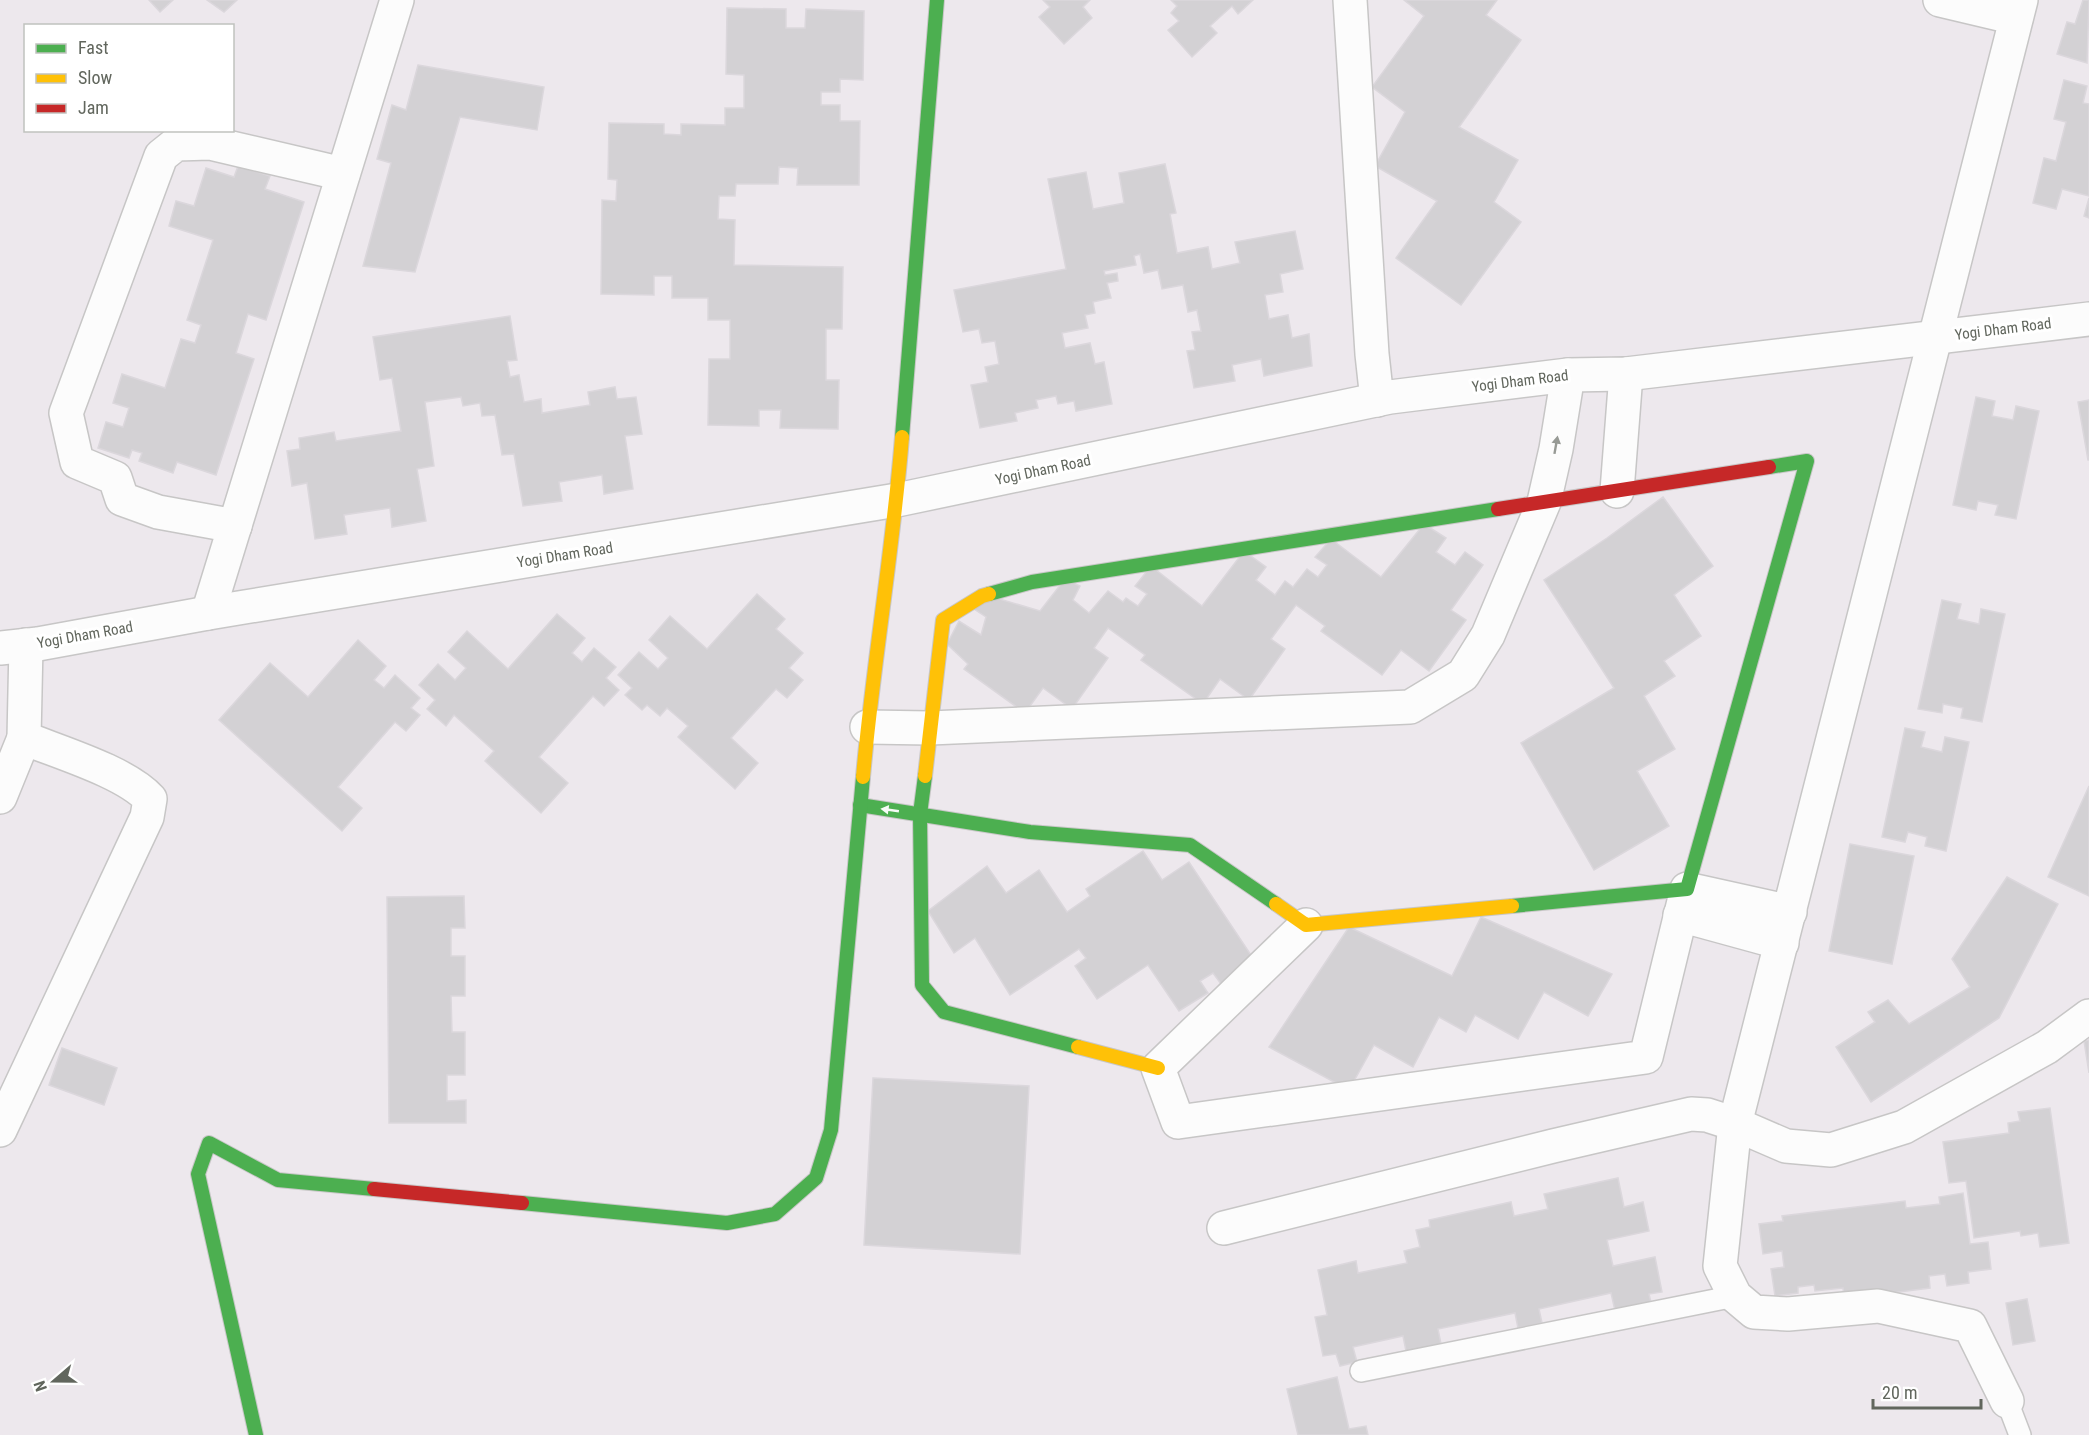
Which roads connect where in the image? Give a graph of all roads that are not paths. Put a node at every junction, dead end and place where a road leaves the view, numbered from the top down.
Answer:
1 (397, 0) edge
2 (937, 0) edge
3 (1350, 0) edge
4 (1940, 0) edge
5 (2018, 9) edge
6 (343, 174) junction
7 (2089, 319) edge
8 (1936, 337) junction
9 (1626, 374) junction
10 (1568, 375) junction
11 (1377, 400) junction
12 (1617, 490) junction
13 (897, 500) junction
14 (1544, 502) junction
15 (235, 526) junction
16 (208, 613) junction
17 (13, 647) edge
18 (867, 728) junction
19 (930, 728) junction
20 (24, 738) junction
21 (0, 797) edge
22 (860, 805) junction
23 (920, 814) junction
24 (1683, 902) junction
25 (1790, 912) junction
26 (1306, 925) junction
27 (1782, 943) junction
28 (2089, 1016) edge
29 (1158, 1068) junction
30 (1735, 1124) junction
31 (0, 1130) edge
32 (1224, 1228) dead end
33 (1735, 1296) junction
34 (1361, 1371) dead end
35 (2007, 1401) joint
36 (256, 1435) edge
37 (2020, 1435) edge

1 - 6 street
2 - 13 street
3 - 11 street
4 - 5 street
5 - 8 street
6 - 15 street
6 - 15 street
7 - 8 street, Yogi Dham Road
8 - 9 street, Yogi Dham Road
8 - 25 street
9 - 10 street, Yogi Dham Road
9 - 12 street
10 - 11 street, Yogi Dham Road
14 -> 10 street
11 - 13 street, Yogi Dham Road
12 - 14 street
12 - 24 street
13 - 16 street, Yogi Dham Road
13 - 18 street
14 - 19 street
14 - 19 street
15 - 16 street
16 - 17 street, Yogi Dham Road
17 - 20 street
18 - 19 street
18 - 22 street
19 - 23 street
20 - 21 street
20 - 31 street
23 -> 22 street
22 - 36 street
23 - 26 street
23 - 29 street
24 - 25 street
24 - 26 street
24 - 27 street
24 - 29 street
25 - 27 street
26 - 29 street
27 - 30 street
28 - 30 street
30 - 32 street
30 - 33 street
33 - 34 lane
33 - 35 street
35 - 37 lane

